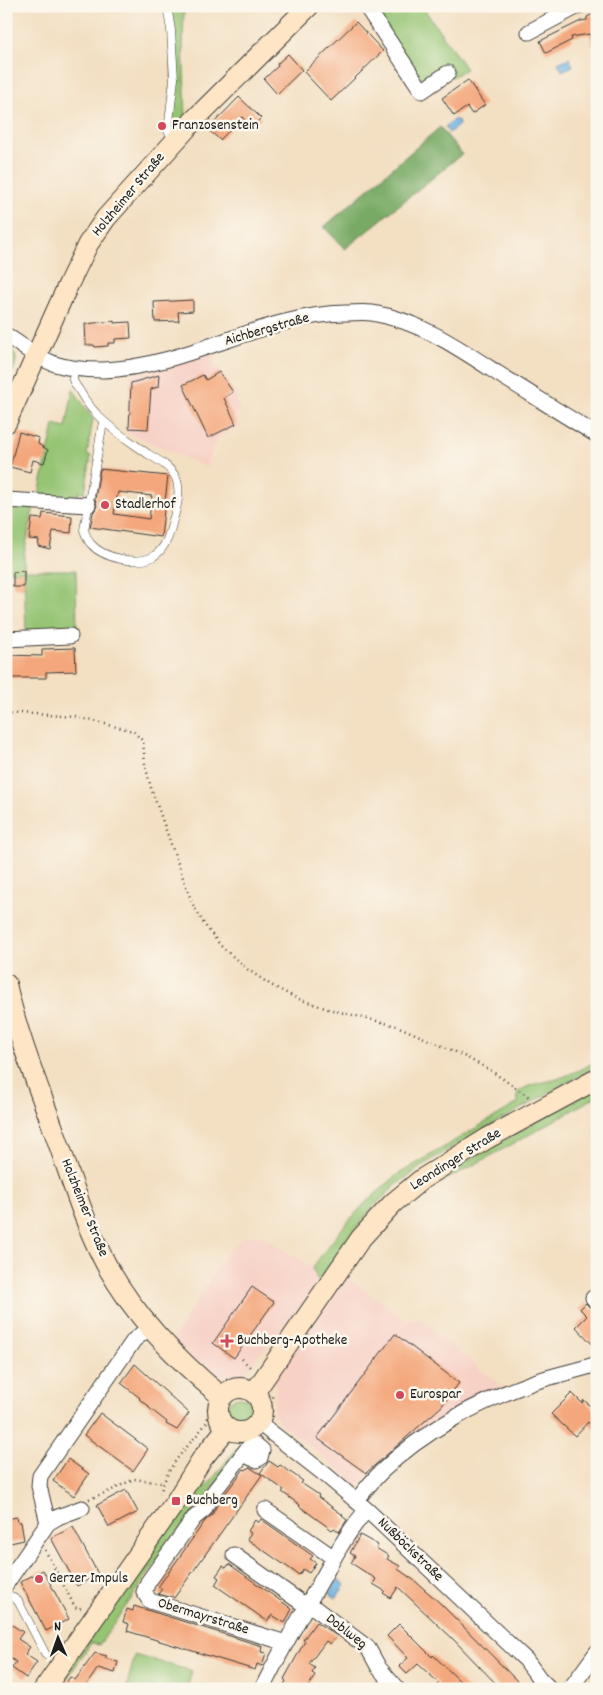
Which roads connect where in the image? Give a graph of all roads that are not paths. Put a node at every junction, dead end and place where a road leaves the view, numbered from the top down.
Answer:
1 (167, 6) edge
2 (309, 6) edge
3 (366, 6) edge
4 (578, 6) edge
5 (529, 32) dead end
6 (448, 73) dead end
7 (175, 141) junction
8 (6, 335) edge
9 (36, 355) junction
10 (74, 369) junction
11 (103, 422) junction
12 (6, 423) edge
13 (597, 435) edge
14 (6, 500) edge
15 (88, 505) junction
16 (70, 636) dead end
17 (6, 639) edge
18 (6, 984) edge
19 (597, 1079) edge
20 (150, 1327) junction
21 (597, 1364) edge
22 (257, 1381) junction
23 (222, 1397) junction
24 (266, 1421) junction
25 (227, 1428) junction
26 (243, 1454) dead end
27 (362, 1506) junction
28 (82, 1508) road end
29 (265, 1510) dead end
30 (48, 1523) junction
31 (234, 1555) dead end
32 (334, 1558) junction
33 (8, 1577) edge
34 (6, 1593) edge
35 (307, 1604) junction
36 (286, 1643) junction
37 (597, 1652) edge
38 (46, 1655) dead end
39 (44, 1689) edge
40 (262, 1689) edge
41 (397, 1689) edge
42 (550, 1689) edge
43 (570, 1689) edge

1 - 7 lane
2 - 7 street, Holzheimer Straße
3 - 6 street
4 - 5 street
7 - 9 street, Holzheimer Straße
8 - 9 street, Aichbergstraße
9 - 10 street, Aichbergstraße
9 - 12 street, Holzheimer Straße
10 - 11 lane
10 - 13 street, Aichbergstraße
11 - 15 lane
11 - 15 lane
14 - 15 street
16 - 17 street
18 - 20 street, Holzheimer Straße
19 - 22 street, Leondinger Straße
20 - 23 street, Holzheimer Straße
20 - 30 street
21 - 27 street
22 - 23 street
22 - 24 street
23 - 25 street
24 - 25 street
24 - 27 street, Nußböckstraße
25 - 39 street
26 - 36 street, Obermayrstraße
27 - 32 street
27 - 42 street, Nußböckstraße
28 - 30 street
29 - 32 street
30 - 33 street
31 - 35 street
32 - 35 street
34 - 38 lane
35 - 36 street
35 - 41 street, Doblweg
36 - 40 street
37 - 43 street

